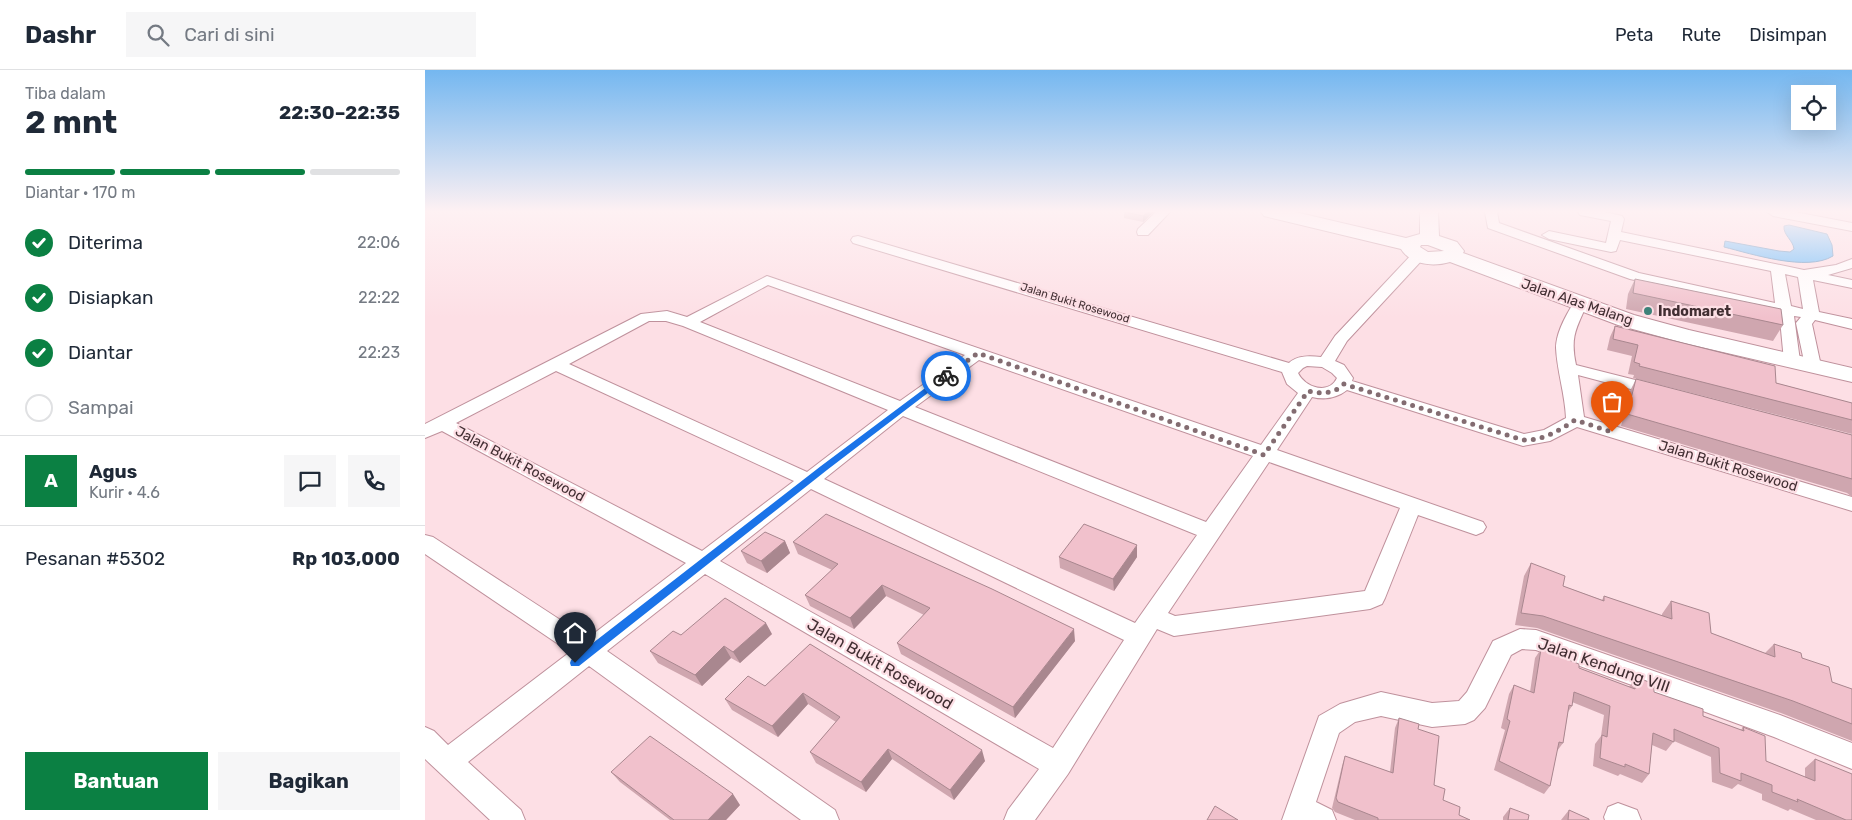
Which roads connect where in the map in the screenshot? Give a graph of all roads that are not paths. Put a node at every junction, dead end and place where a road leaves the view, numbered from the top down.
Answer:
1 (881, 247) edge
2 (1403, 247) edge
3 (1415, 247) edge
4 (1451, 247) edge
5 (1554, 247) edge
6 (1612, 247) edge
7 (1649, 247) edge
8 (1414, 250) junction
9 (1451, 256) junction
10 (1852, 263) edge
11 (1607, 266) junction
12 (1777, 268) junction
13 (1805, 274) junction
14 (1852, 284) edge
15 (1580, 304) junction
16 (1784, 309) junction
17 (1812, 316) junction
18 (688, 323) junction
19 (1852, 324) edge
20 (978, 353) junction
21 (1326, 363) junction
22 (1802, 363) junction
23 (555, 364) junction
24 (1569, 368) junction
25 (1291, 369) junction
26 (1852, 375) edge
27 (1344, 384) junction
28 (1308, 391) junction
29 (1673, 395) edge
30 (903, 407) junction
31 (1575, 420) junction
32 (433, 427) edge
33 (1264, 455) junction
34 (808, 480) junction
35 (1852, 504) edge
36 (1411, 506) junction
37 (1476, 527) dead end
38 (1211, 532) junction
39 (425, 543) edge
40 (703, 562) junction
41 (1153, 617) junction
42 (1139, 636) junction
43 (589, 652) junction
44 (425, 740) edge
45 (1852, 756) edge
46 (447, 762) junction
47 (1058, 765) junction
48 (1306, 816) edge
49 (511, 820) edge
50 (825, 820) edge
51 (1017, 820) edge

1 - 25 street, Jalan Bukit Rosewood
2 - 8 main road
3 - 8 main road
4 - 9 main road
5 - 11 street
6 - 11 street
7 - 12 street
8 - 9 main road
8 - 21 street
9 - 15 main road, Jalan Alas Malang
10 - 13 street
11 - 16 street
12 - 13 street
12 - 16 street
13 - 14 street
13 - 17 street
15 - 22 main road, Jalan Alas Malang
15 - 24 street
16 - 17 street
16 - 22 street
17 - 19 street
17 - 22 street
18 - 20 street
18 - 23 street, Jalan Bukit Rosewood
18 - 30 street, Jalan Bukit Rosewood
20 - 30 street
20 - 33 street
21 - 25 street
21 - 27 street
22 - 26 main road, Jalan Alas Malang
23 - 32 street, Jalan Bukit Rosewood
23 - 34 street
24 - 29 street
24 - 31 street
25 - 28 street
27 - 28 street
27 - 31 street
28 - 33 street
30 - 34 street
30 - 38 street, Jalan Bukit Rosewood
31 - 35 street, Jalan Bukit Rosewood
32 - 40 street, Jalan Bukit Rosewood
33 - 36 street
33 - 38 street
34 - 40 street
34 - 42 street
36 - 37 street
36 - 41 street
38 - 41 street
39 - 43 street
40 - 43 street
40 - 47 street, Jalan Bukit Rosewood
41 - 42 street
42 - 47 street
43 - 46 street
43 - 50 street
44 - 46 street
45 - 48 street, Jalan Kendung VIII
46 - 49 street
47 - 51 street

